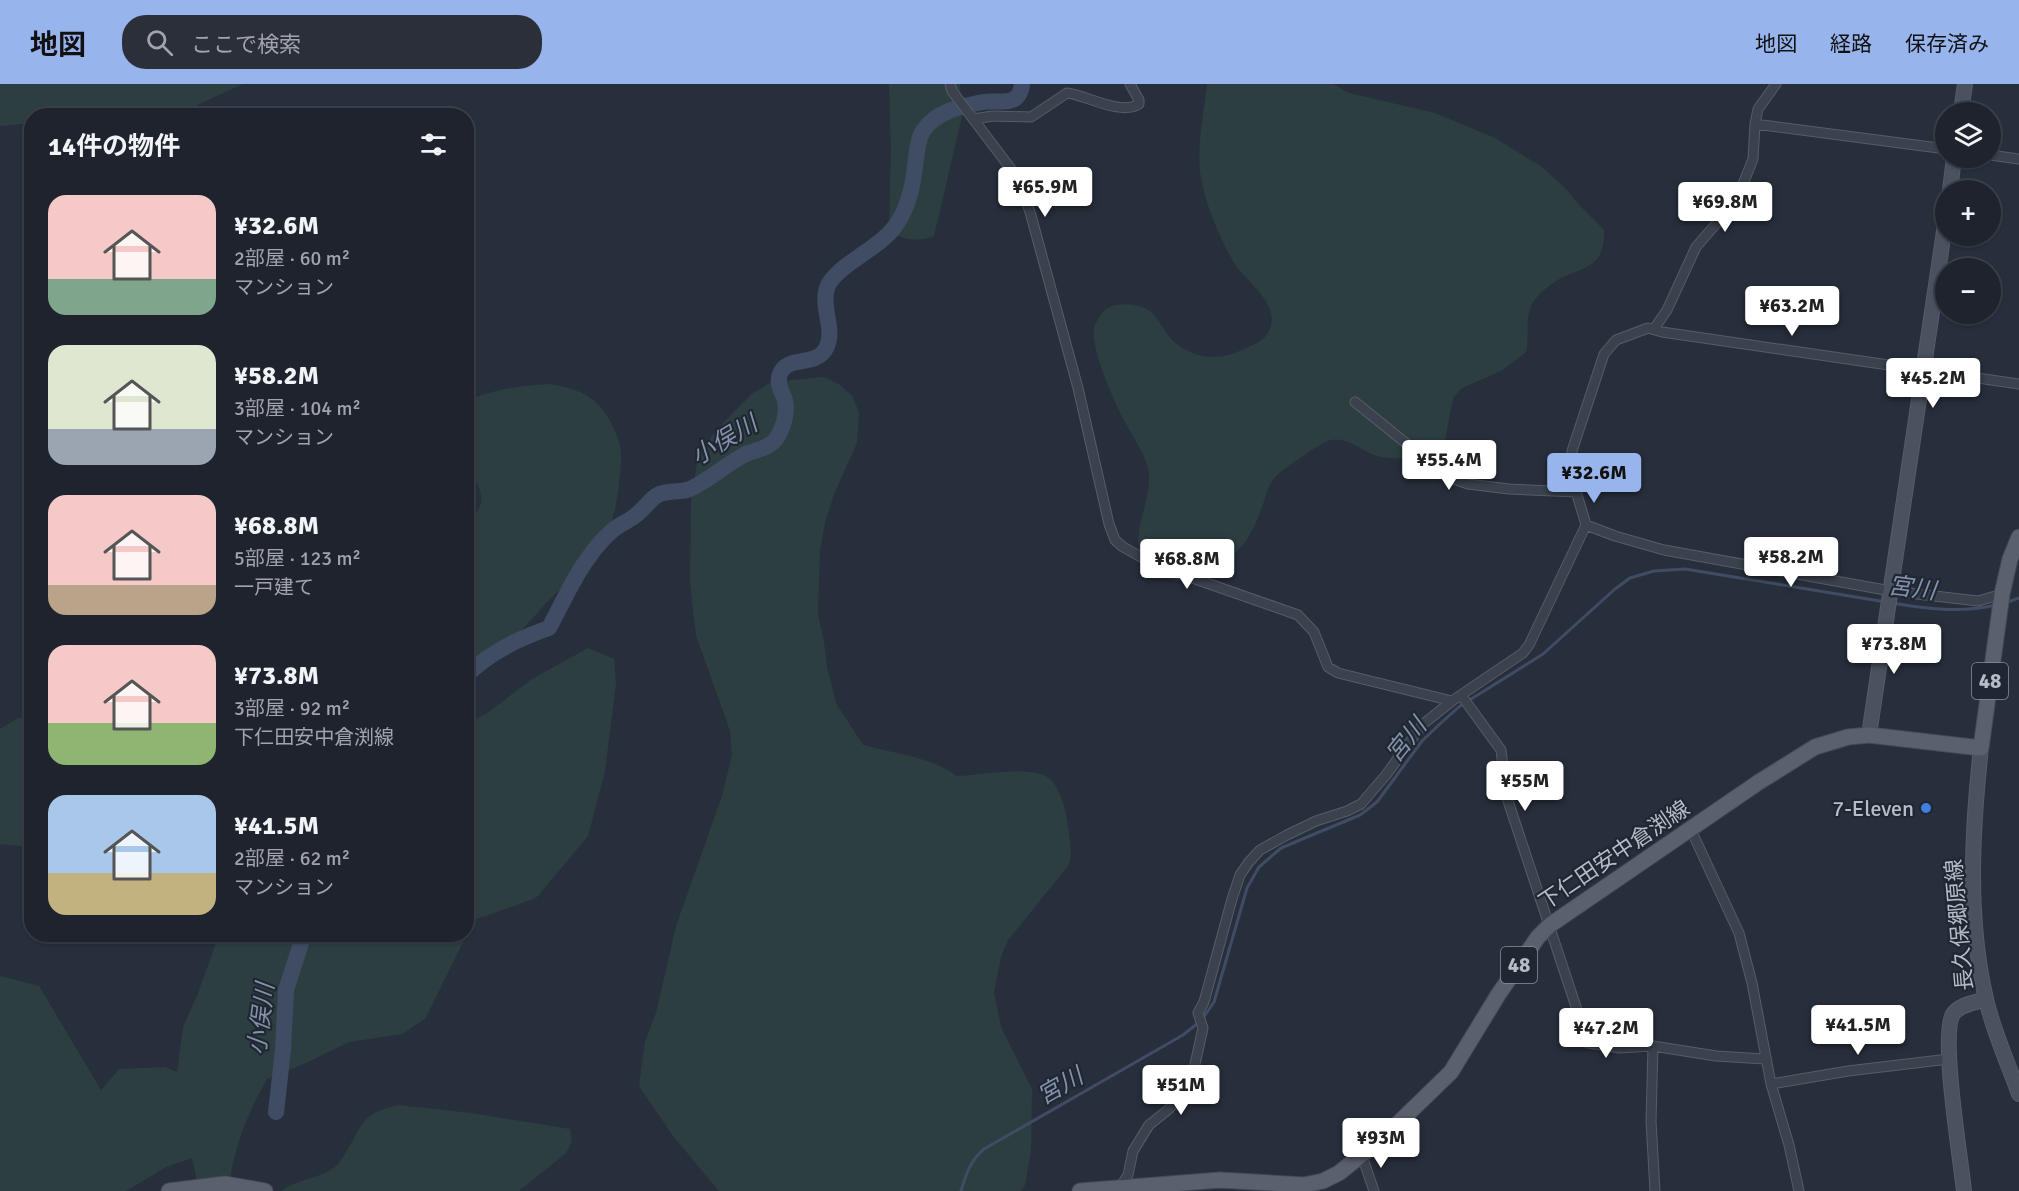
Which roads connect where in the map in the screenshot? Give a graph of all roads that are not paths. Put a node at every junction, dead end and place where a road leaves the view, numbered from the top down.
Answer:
1 (950, 84) edge
2 (1130, 84) edge
3 (1776, 84) edge
4 (1965, 84) edge
5 (1962, 102) edge
6 (973, 119) junction
7 (1755, 124) junction
8 (1935, 148) edge
9 (2001, 157) edge
10 (2019, 159) edge
11 (1942, 246) edge
12 (1654, 329) junction
13 (1923, 370) junction
14 (2019, 384) edge
15 (1355, 402) dead end
16 (1576, 492) junction
17 (1586, 525) junction
18 (2019, 537) edge
19 (1890, 593) junction
20 (2002, 596) junction
21 (1461, 695) junction
22 (1452, 701) junction
23 (1869, 735) junction
24 (1981, 748) junction
25 (1691, 830) junction
26 (1550, 925) junction
27 (1986, 999) junction
28 (1653, 1046) junction
29 (1765, 1059) junction
30 (1949, 1059) junction
31 (1771, 1084) junction
32 (2019, 1094) edge
33 (1362, 1156) junction
34 (1119, 1189) edge
35 (169, 1191) edge
36 (265, 1191) edge
37 (1080, 1191) edge
38 (1374, 1191) edge
39 (1655, 1191) edge
40 (1799, 1191) edge
41 (1964, 1191) edge

1 - 6 street
2 - 6 street
3 - 7 street
4 - 5 street
6 - 22 street
7 - 8 street
7 - 12 street
9 - 10 street
11 - 13 street
12 - 13 street
12 - 16 street
13 - 14 street
13 - 19 street
15 - 16 street
16 - 17 street
17 - 19 street
17 - 21 street
18 - 20 main road, 48
19 - 20 street
19 - 23 street
20 - 24 main road, 48
21 - 22 street
21 - 26 street
22 - 34 street
23 - 24 main road, 下仁田安中倉渕線 / 48
23 - 25 main road, 下仁田安中倉渕線 / 48
24 - 27 street, 長久保郷原線
25 - 26 main road, 下仁田安中倉渕線 / 48
25 - 29 street
26 - 28 street
26 - 33 main road, 下仁田安中倉渕線 / 48
27 - 30 street
27 - 32 street, 長久保郷原線
28 - 29 street
28 - 39 street
29 - 31 street
30 - 31 street
30 - 41 street
31 - 40 street
33 - 34 main road, 下仁田安中倉渕線 / 48
33 - 38 street
34 - 37 main road, 下仁田安中倉渕線 / 48
35 - 36 main road

